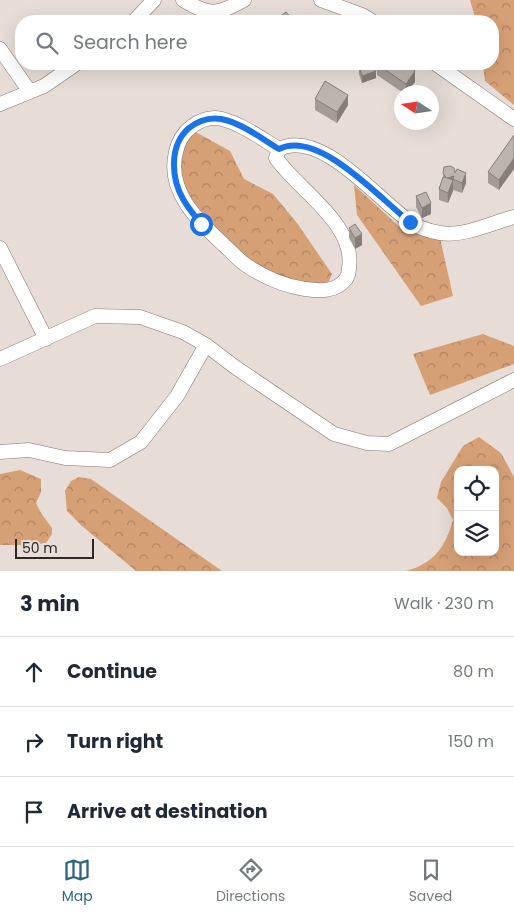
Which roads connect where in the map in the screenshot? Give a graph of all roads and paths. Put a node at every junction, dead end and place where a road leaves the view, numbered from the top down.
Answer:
1 (183, 0) edge
2 (244, 0) edge
3 (321, 0) edge
4 (151, 1) edge
5 (139, 15) edge
6 (362, 15) edge
7 (0, 49) edge
8 (67, 70) edge
9 (445, 70) edge
10 (30, 92) junction
11 (0, 104) edge
12 (514, 119) edge
13 (279, 149) junction
14 (514, 217) edge
15 (0, 248) edge
16 (46, 339) junction
17 (206, 345) junction
18 (0, 359) edge
19 (514, 380) edge
20 (0, 452) edge

1 - 2 street
3 - 6 street
4 - 5 street
7 - 10 street
8 - 10 street
9 - 12 street
10 - 11 street
13 - 13 street
13 - 14 street
15 - 16 street
16 - 17 street
16 - 18 street
17 - 19 street
17 - 20 street

